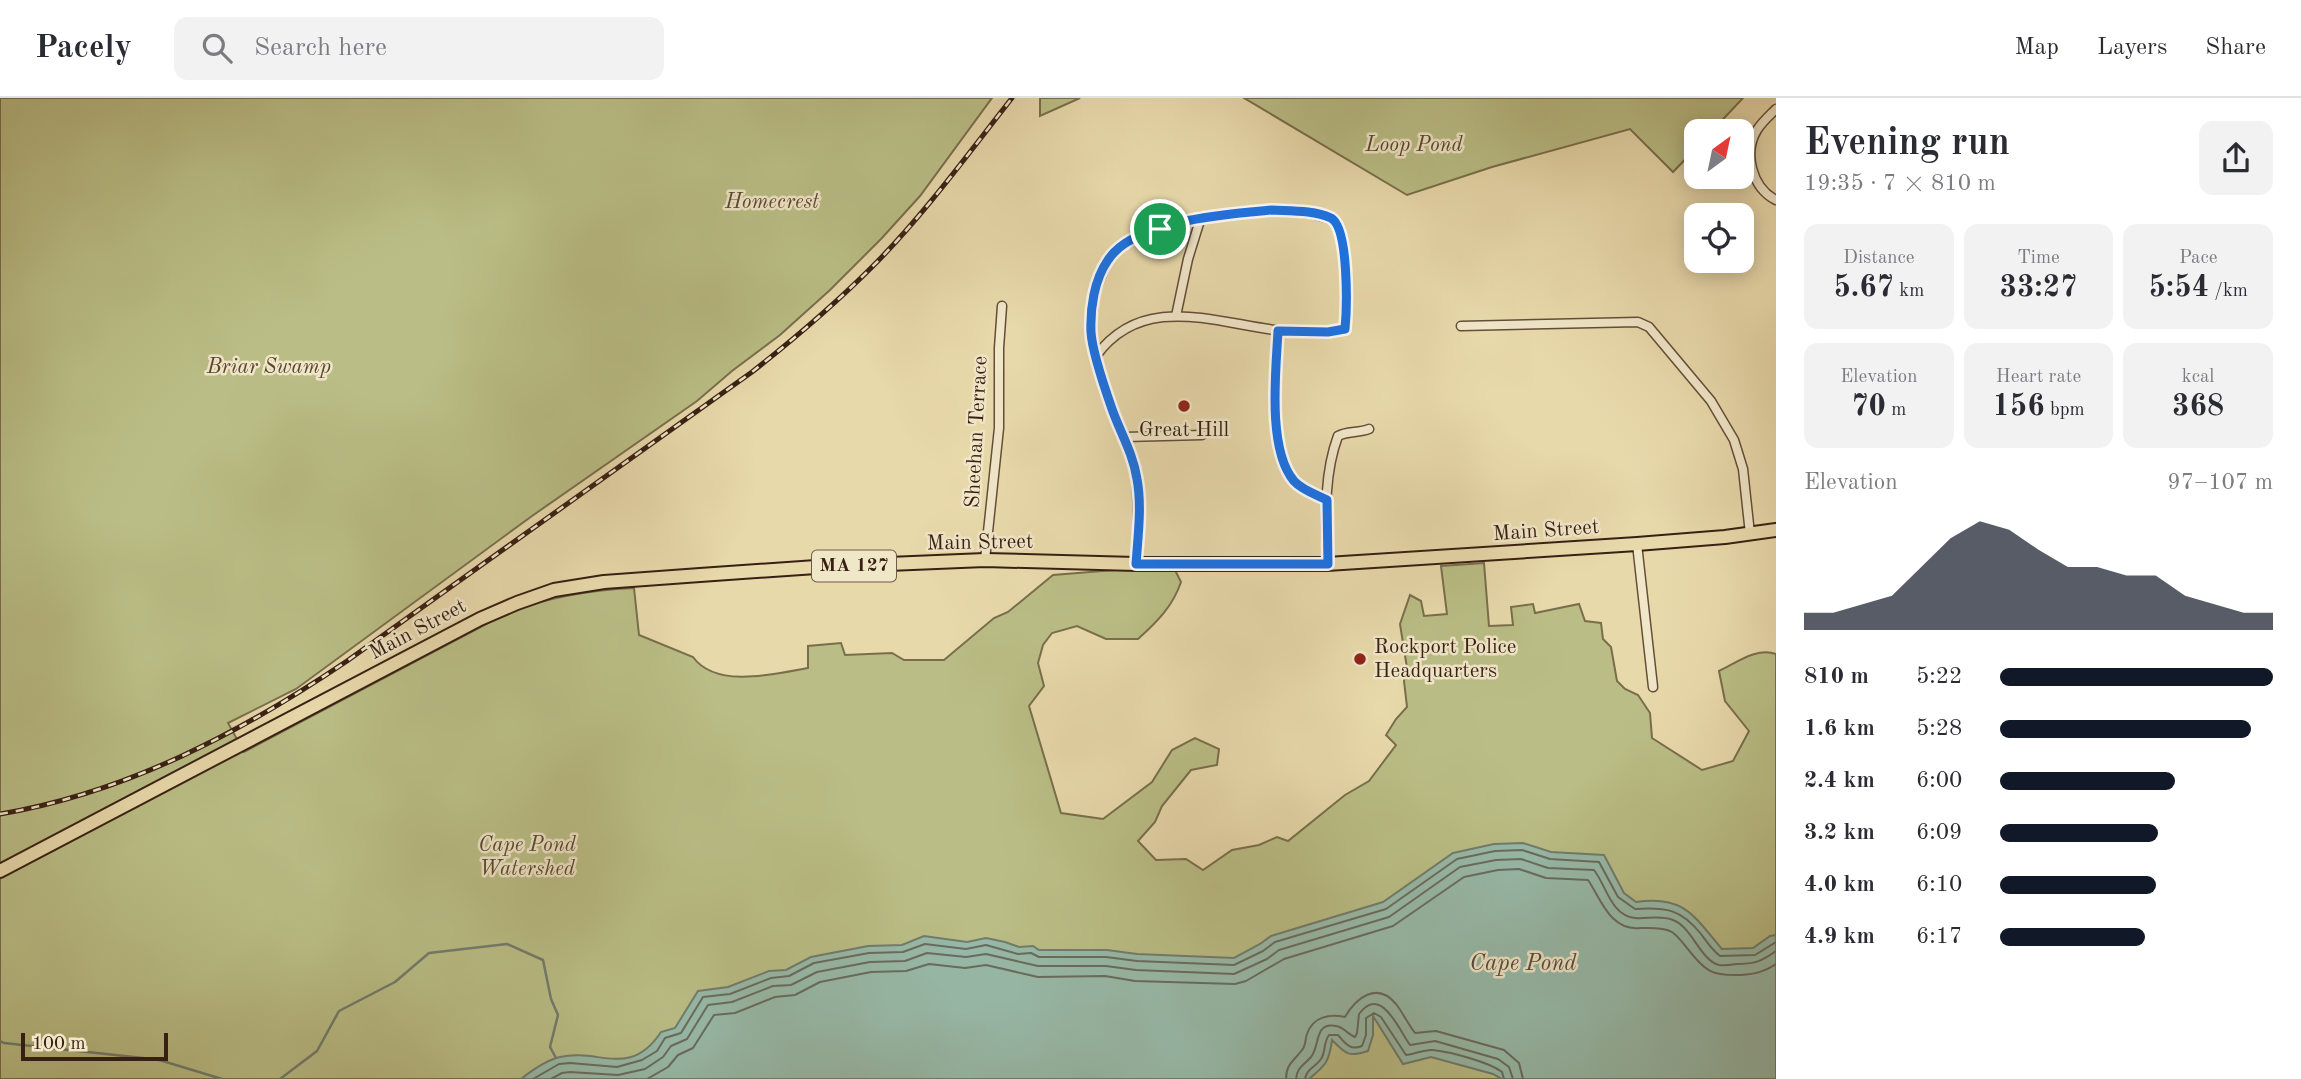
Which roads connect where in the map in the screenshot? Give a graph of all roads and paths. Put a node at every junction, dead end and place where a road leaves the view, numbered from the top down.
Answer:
1 (1776, 109) edge
2 (1776, 200) edge
3 (1201, 217) junction
4 (1002, 306) dead end
5 (1176, 316) junction
6 (1461, 326) dead end
7 (1278, 331) junction
8 (1096, 356) junction
9 (1369, 429) dead end
10 (1202, 435) dead end
11 (1125, 438) junction
12 (1327, 500) junction
13 (1776, 530) edge
14 (1750, 534) junction
15 (1637, 544) junction
16 (985, 560) junction
17 (1136, 564) junction
18 (1328, 564) junction
19 (1653, 687) dead end
20 (0, 871) edge

1 - 2 street
3 - 5 street
3 - 7 street
3 - 8 street
4 - 16 street, Sheehan Terrace
5 - 7 street
5 - 8 street
6 - 14 street
7 - 12 street
8 - 11 street
9 - 12 street
10 - 11 street
11 - 17 street
12 - 18 street
13 - 14 main road, Main Street / MA 127
14 - 15 main road, Main Street / MA 127
15 - 18 main road, Main Street / MA 127
15 - 19 street
16 - 17 main road, Main Street / MA 127
16 - 20 main road, Main Street / MA 127
17 - 18 main road, Main Street / MA 127

